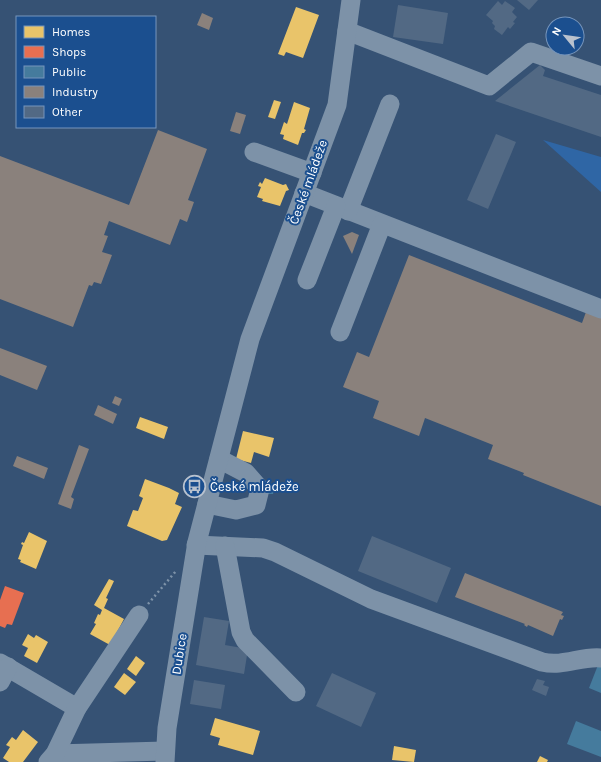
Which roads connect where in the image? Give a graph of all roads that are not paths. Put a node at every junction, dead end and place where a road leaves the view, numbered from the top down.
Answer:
1 (352, 0) edge
2 (347, 31) junction
3 (601, 76) edge
4 (390, 104) dead end
5 (254, 152) dead end
6 (312, 173) junction
7 (304, 194) junction
8 (342, 208) junction
9 (382, 224) junction
10 (307, 280) dead end
11 (601, 309) edge
12 (340, 332) dead end
13 (219, 459) junction
14 (207, 504) junction
15 (196, 546) junction
16 (225, 546) junction
17 (139, 615) road end
18 (601, 658) edge
19 (3, 671) edge
20 (296, 692) dead end
21 (77, 708) junction
22 (165, 756) edge
23 (52, 758) edge

1 - 2 street, České mládeže
2 - 3 street
2 - 6 street, České mládeže
4 - 8 street
5 - 6 street
6 - 7 street, České mládeže
7 - 8 street
7 - 13 street, České mládeže
8 - 9 street
8 - 10 street
9 - 11 street
9 - 12 street
13 - 14 street, České mládeže
13 - 14 street
14 - 15 street, České mládeže
15 - 16 street
15 - 22 street, Dubice
16 - 18 street
16 - 20 street
17 - 21 street
19 - 21 street
21 - 23 street
22 - 23 street

